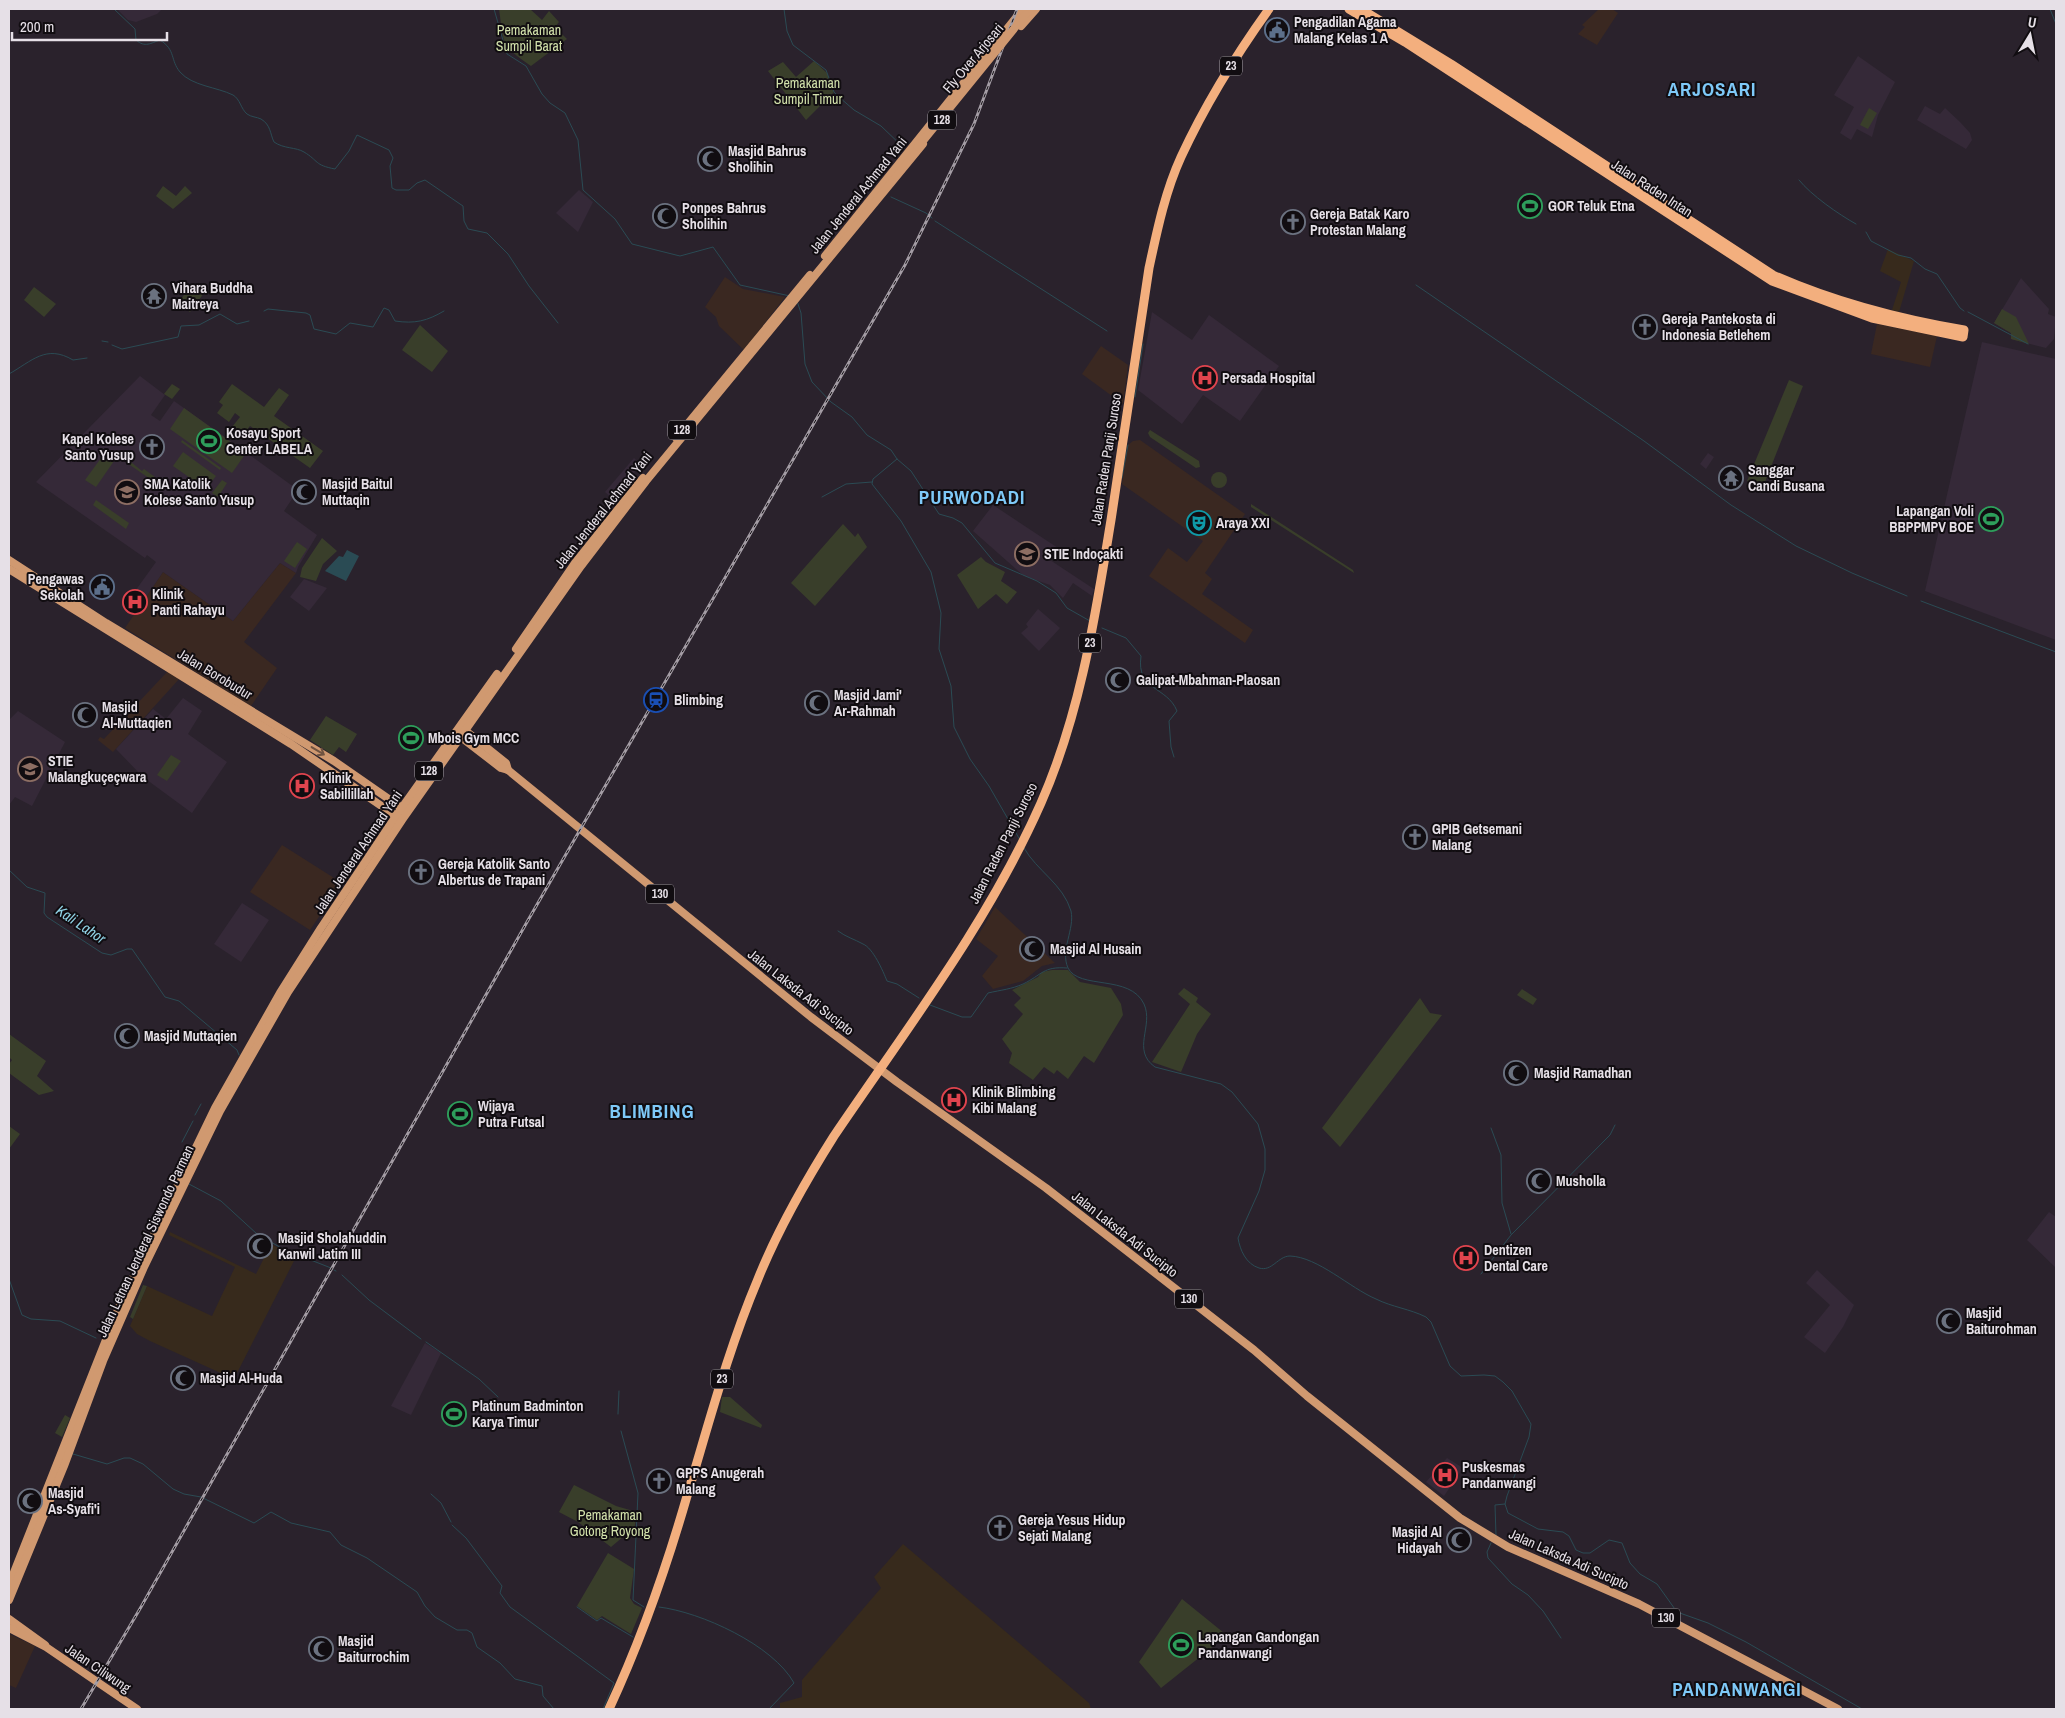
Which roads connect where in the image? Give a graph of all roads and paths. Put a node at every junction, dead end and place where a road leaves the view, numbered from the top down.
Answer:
1 (1023, 9) edge
2 (1030, 9) edge
3 (1036, 9) edge
4 (1269, 9) edge
5 (1349, 9) edge
6 (1361, 9) edge
7 (999, 45) junction
8 (970, 80) junction
9 (918, 147) junction
10 (894, 170) junction
11 (883, 192) junction
12 (797, 293) junction
13 (1885, 317) junction
14 (1964, 334) dead end
15 (9, 560) edge
16 (9, 569) edge
17 (62, 599) junction
18 (462, 730) junction
19 (471, 740) junction
20 (452, 748) junction
21 (351, 772) junction
22 (346, 780) junction
23 (405, 811) junction
24 (399, 818) junction
25 (345, 897) junction
26 (341, 910) joint
27 (321, 928) joint
28 (880, 1070) junction
29 (94, 1376) junction
30 (81, 1412) junction
31 (9, 1585) edge
32 (9, 1600) edge
33 (9, 1619) edge
34 (9, 1628) edge
35 (46, 1647) junction
36 (137, 1709) edge
37 (609, 1709) edge
38 (1838, 1709) edge

1 - 7 main road, Jalan Jenderal Achmad Yani / 128
2 - 9 main road, Fly Over Arjosari / 128, bridge
3 - 7 main road, Jalan Jenderal Achmad Yani / 128
4 - 28 highway, Jalan Raden Panji Suroso / 23
5 - 13 highway, Jalan Raden Intan
6 - 13 highway, Jalan Raden Intan
7 - 8 main road, Jalan Jenderal Achmad Yani / 128
8 - 10 main road, Jalan Jenderal Achmad Yani / 128
8 - 11 main road, Jalan Jenderal Achmad Yani / 128
9 - 10 main road, Fly Over Arjosari / 128
9 - 11 main road, Fly Over Arjosari / 128
10 - 12 main road, Jalan Jenderal Achmad Yani / 128
11 - 12 main road, Jalan Jenderal Achmad Yani / 128
12 - 18 main road, Jalan Jenderal Achmad Yani / 128
13 - 14 highway, Jalan Raden Intan
15 - 17 main road, Jalan Borobudur
16 - 17 main road, Jalan Borobudur
17 -> 21 main road, Jalan Borobudur
17 - 22 main road, Jalan Borobudur
18 - 19 main road, Jalan Laksda Adi Sucipto / 130
18 - 19 main road
18 - 20 main road, Jalan Jenderal Achmad Yani / 128
18 - 23 main road, Jalan Jenderal Achmad Yani / 128
19 - 20 main road
19 - 28 main road, Jalan Laksda Adi Sucipto / 130
20 - 23 main road, Jalan Jenderal Achmad Yani / 128
21 - 22 main road
21 - 23 main road, Jalan Borobudur
22 - 24 main road, Jalan Borobudur
23 - 24 main road, Jalan Jenderal Achmad Yani
24 - 25 main road, Jalan Jenderal Achmad Yani
25 - 26 main road, Jalan Jenderal Achmad Yani
25 - 27 main road, Jalan Jenderal Achmad Yani
26 - 29 main road, Jalan Letnan Jenderal Siswondo Parman
27 - 29 main road, Jalan Letnan Jenderal Siswondo Parman
28 - 37 highway, 23
28 - 38 main road, Jalan Laksda Adi Sucipto / 130
29 - 30 main road, Jalan Letnan Jenderal Siswondo Parman
30 - 31 main road, Jalan Letnan Jenderal Siswondo Parman
30 - 32 main road, Jalan Letnan Jenderal Siswondo Parman
33 - 35 main road, Jalan Ciliwung
34 - 35 main road, Jalan Ciliwung
35 - 36 main road, Jalan Ciliwung

